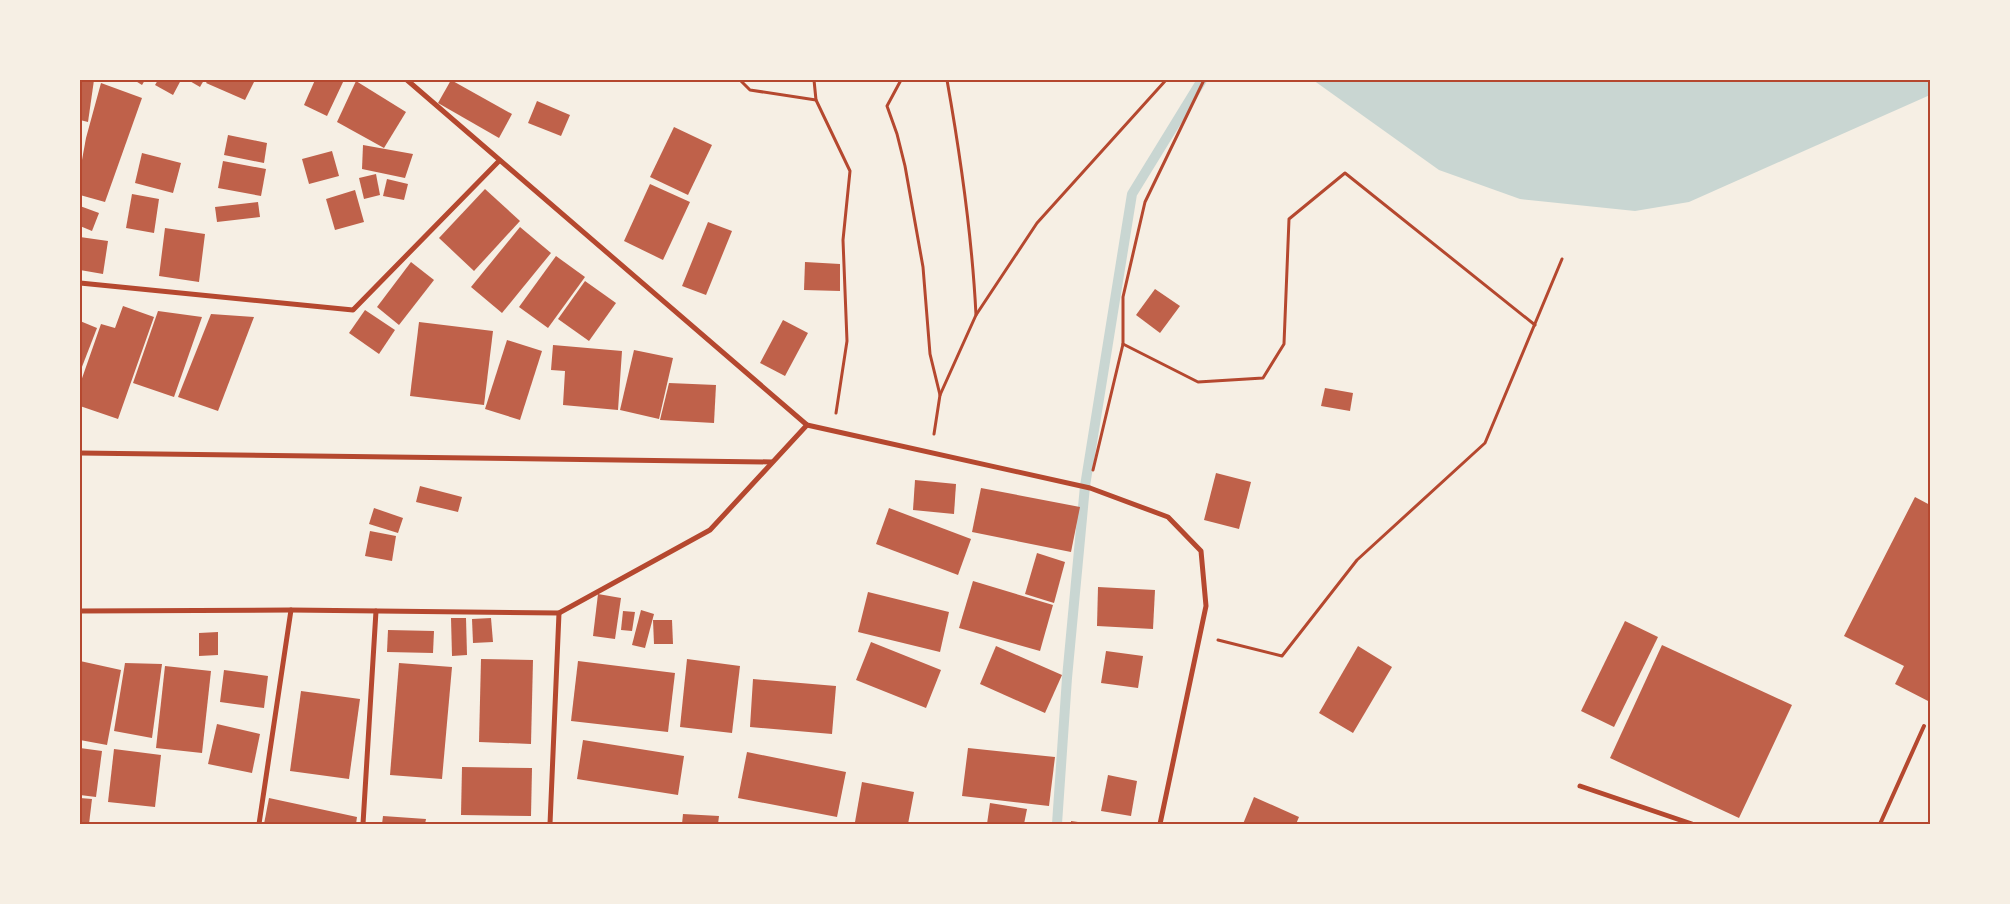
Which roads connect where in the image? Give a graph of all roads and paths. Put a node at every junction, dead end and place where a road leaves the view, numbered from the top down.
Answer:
1 (407, 80) edge
2 (740, 80) edge
3 (814, 80) edge
4 (901, 80) edge
5 (947, 80) edge
6 (1166, 80) edge
7 (1204, 80) edge
8 (816, 100) junction
9 (499, 161) junction
10 (1562, 259) dead end
11 (80, 283) edge
12 (976, 316) junction
13 (1535, 325) junction
14 (1123, 344) junction
15 (940, 395) junction
16 (807, 425) junction
17 (833, 431) junction
18 (932, 452) junction
19 (80, 453) edge
20 (772, 462) junction
21 (1090, 488) junction
22 (291, 610) junction
23 (80, 611) edge
24 (376, 611) junction
25 (559, 613) junction
26 (1200, 636) junction
27 (1924, 726) dead end
28 (1580, 786) dead end
29 (259, 824) edge
30 (363, 824) edge
31 (550, 824) edge
32 (1160, 824) edge
33 (1692, 824) edge
34 (1880, 824) edge

1 - 9 street
2 - 8 path
3 - 8 path
4 - 15 path
5 - 12 path
6 - 12 path
7 - 14 path
8 - 17 path
9 - 11 street
9 - 16 street
10 - 13 path
12 - 15 path
13 - 14 path
13 - 26 path
14 - 21 path
15 - 18 path
16 - 17 street
16 - 20 street
17 - 18 street
18 - 21 street
19 - 20 street
20 - 25 street
21 - 26 street
22 - 23 street
22 - 24 street
22 - 29 street
24 - 25 street
24 - 30 street
25 - 31 street
26 - 32 street
27 - 34 lane
28 - 33 street

